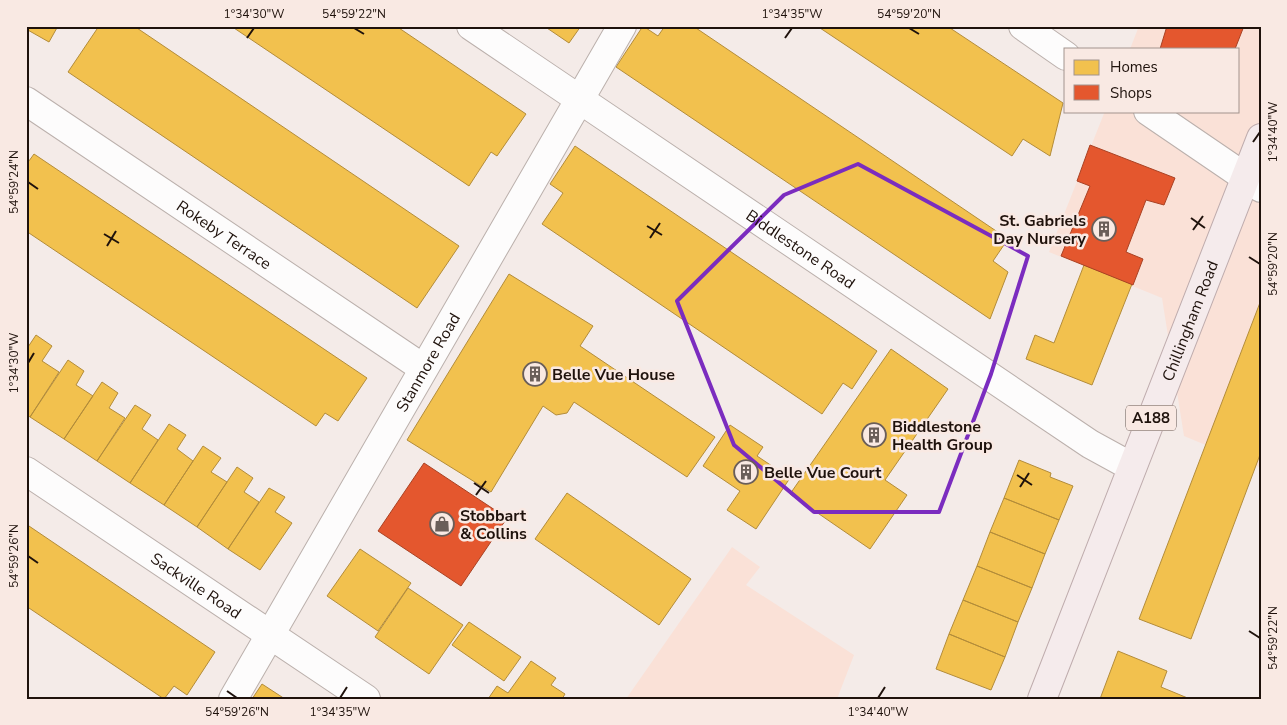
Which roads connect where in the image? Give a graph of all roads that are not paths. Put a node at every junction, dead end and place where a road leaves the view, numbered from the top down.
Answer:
1 (471, 26) edge
2 (622, 26) edge
3 (1023, 26) edge
4 (1064, 55) edge
5 (580, 99) junction
6 (26, 101) edge
7 (1149, 112) edge
8 (1261, 138) edge
9 (1253, 182) edge
10 (423, 368) junction
11 (1132, 467) junction
12 (26, 471) edge
13 (270, 634) junction
14 (233, 699) edge
15 (366, 699) edge
16 (1042, 699) edge

1 - 5 street, Biddlestone Road
2 - 5 street, Stanmore Road
3 - 4 street
5 - 10 street, Stanmore Road
5 - 11 street, Biddlestone Road
6 - 10 street, Rokeby Terrace
7 - 9 street
8 - 9 main road, Chillingham Road / A188
9 - 11 main road, Chillingham Road / A188
10 - 13 street, Stanmore Road
11 - 16 main road, Chillingham Road / A188
12 - 13 street, Sackville Road
13 - 14 street, Stanmore Road
13 - 15 street, Sackville Road

